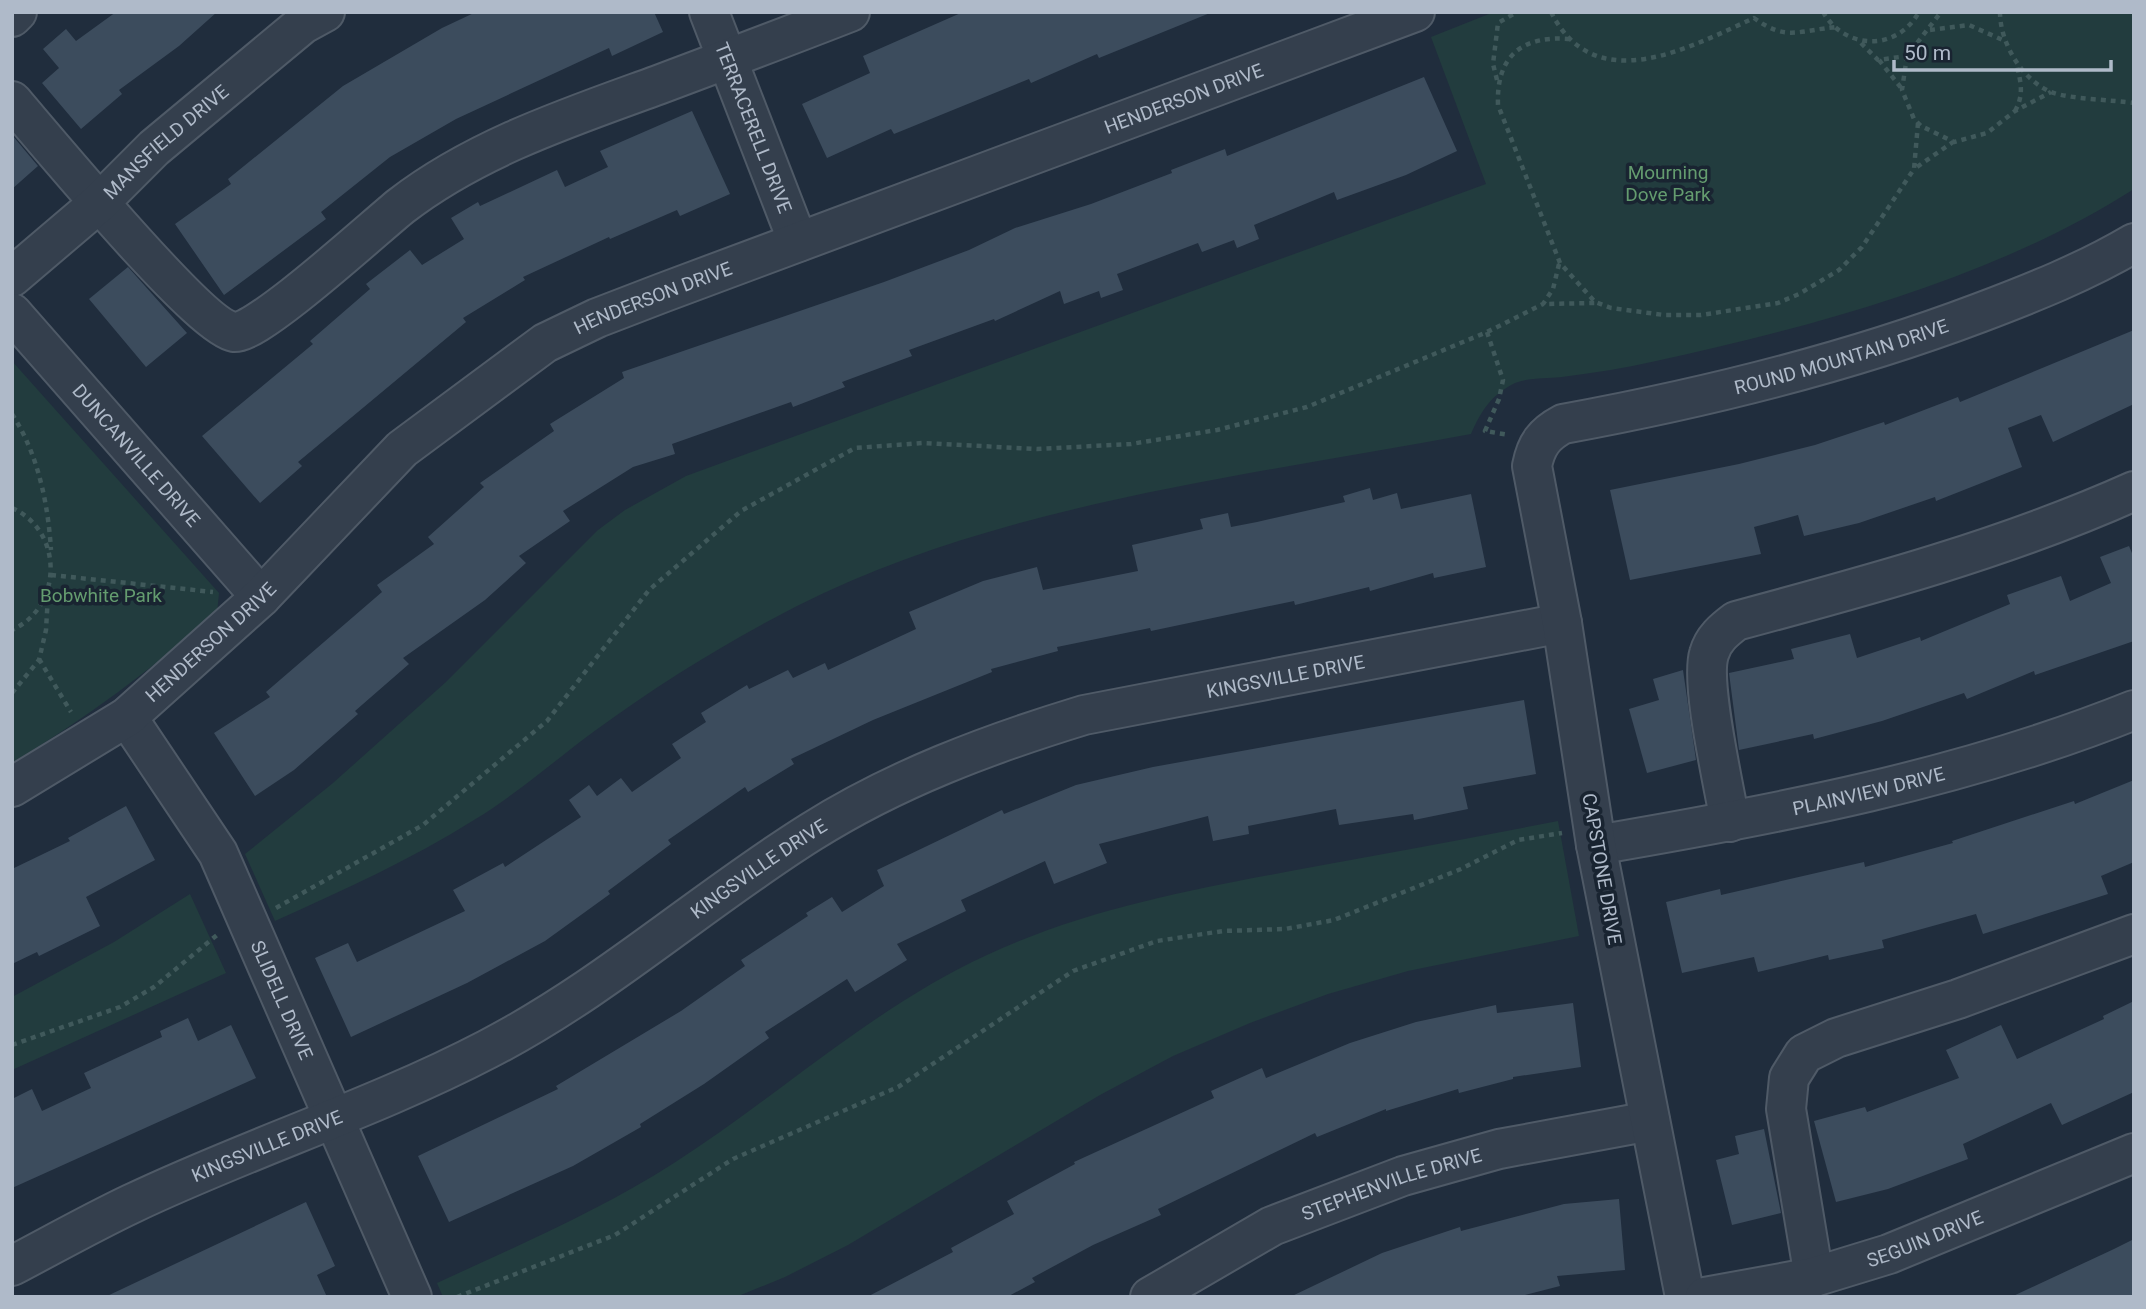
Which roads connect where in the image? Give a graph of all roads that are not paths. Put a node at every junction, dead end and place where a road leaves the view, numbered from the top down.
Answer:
1 (17, 12) edge
2 (325, 12) edge
3 (709, 12) edge
4 (850, 12) edge
5 (1415, 12) edge
6 (12, 17) edge
7 (729, 59) junction
8 (12, 101) edge
9 (99, 203) junction
10 (798, 242) junction
11 (2134, 243) edge
12 (12, 277) edge
13 (12, 313) edge
14 (1541, 440) joint
15 (2134, 491) edge
16 (261, 597) junction
17 (1562, 623) junction
18 (2134, 710) edge
19 (113, 726) junction
20 (12, 787) edge
21 (1730, 822) junction
22 (1581, 838) junction
23 (2134, 934) edge
24 (334, 1118) junction
25 (1650, 1121) junction
26 (2134, 1153) edge
27 (12, 1266) edge
28 (1814, 1277) junction
29 (412, 1297) edge
30 (1150, 1297) edge
31 (1685, 1297) edge
32 (1705, 1297) edge

1 - 6 street
2 - 9 street, MANSFIELD DRIVE
3 - 7 street, TERRACERELL DRIVE
4 - 7 street
5 - 10 street, HENDERSON DRIVE
7 - 9 street
7 - 10 street, TERRACERELL DRIVE
8 - 9 street
9 - 12 street, MANSFIELD DRIVE
10 - 16 street, HENDERSON DRIVE
11 - 14 street, ROUND MOUNTAIN DRIVE
13 - 16 street, DUNCANVILLE DRIVE
14 - 17 street, CAPSTONE DRIVE
15 - 21 street
16 - 19 street, HENDERSON DRIVE
17 - 22 street, CAPSTONE DRIVE
17 - 24 street, KINGSVILLE DRIVE
18 - 21 street, PLAINVIEW DRIVE
19 - 20 street, HENDERSON DRIVE
19 - 24 street, SLIDELL DRIVE
21 - 22 street, PLAINVIEW DRIVE
22 - 25 street, CAPSTONE DRIVE
23 - 28 street
24 - 27 street, KINGSVILLE DRIVE
24 - 29 street, SLIDELL DRIVE
25 - 30 street, STEPHENVILLE DRIVE
25 - 31 street, CAPSTONE DRIVE
26 - 28 street, SEGUIN DRIVE
28 - 32 street, SEGUIN DRIVE

